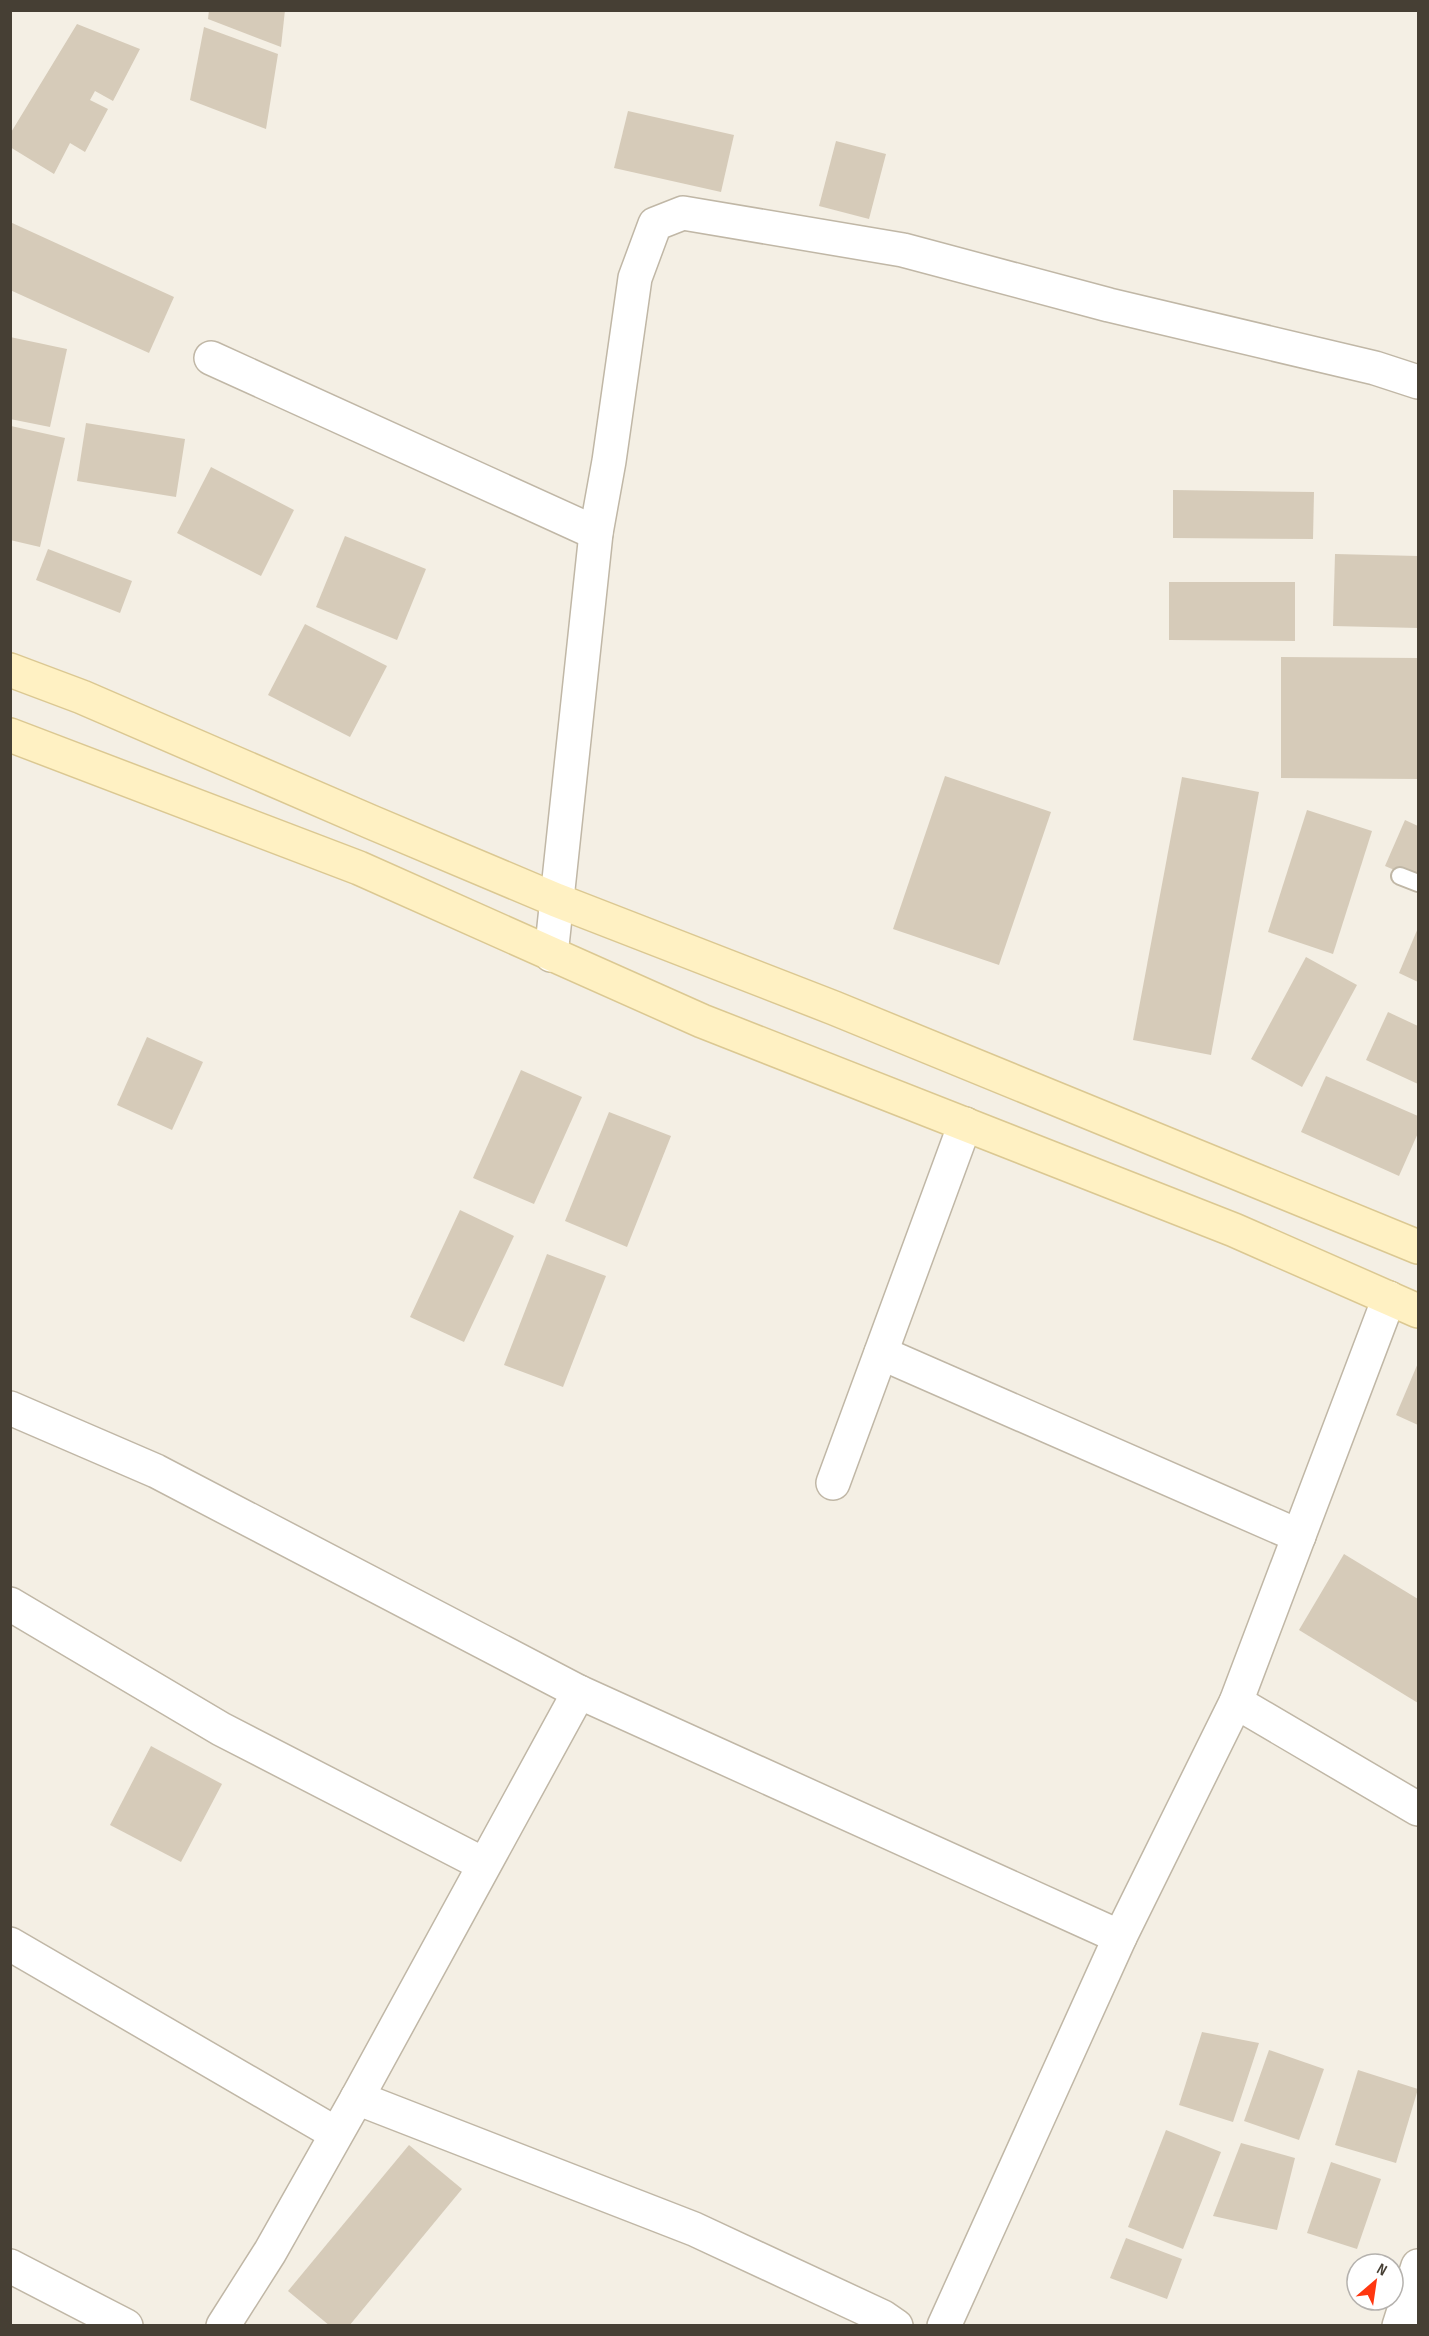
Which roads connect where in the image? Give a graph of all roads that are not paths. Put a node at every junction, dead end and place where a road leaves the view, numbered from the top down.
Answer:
1 (211, 358) dead end
2 (1419, 382) edge
3 (596, 533) junction
4 (10, 670) edge
5 (10, 735) edge
6 (1400, 876) dead end
7 (1419, 884) edge
8 (556, 900) junction
9 (551, 955) junction
10 (965, 1124) junction
11 (1419, 1247) edge
12 (1404, 1304) edge
13 (881, 1353) junction
14 (10, 1408) edge
15 (833, 1483) dead end
16 (1299, 1536) junction
17 (10, 1604) edge
18 (579, 1692) junction
19 (1236, 1702) junction
20 (1419, 1809) edge
21 (483, 1864) junction
22 (1120, 1937) junction
23 (10, 1944) edge
24 (357, 2098) junction
25 (335, 2133) junction
26 (10, 2266) edge
27 (1419, 2266) edge
28 (126, 2325) edge
29 (224, 2325) edge
30 (896, 2325) edge
31 (944, 2325) edge
32 (1399, 2325) edge

1 - 3 street
2 - 3 street
3 - 8 street
4 - 8 street
5 - 9 street
6 - 7 lane
8 - 9 street
8 - 11 street
9 - 10 street
10 - 12 street
10 - 13 street
12 - 16 street
13 - 15 street
13 - 16 street
14 - 18 street
16 - 19 street
17 - 21 street
18 - 21 street
18 - 22 street
19 - 20 street
19 - 22 street
21 - 24 street
22 - 31 street
23 - 25 street
24 - 25 street
24 - 30 street
25 - 29 street
26 - 28 street
27 - 32 street

